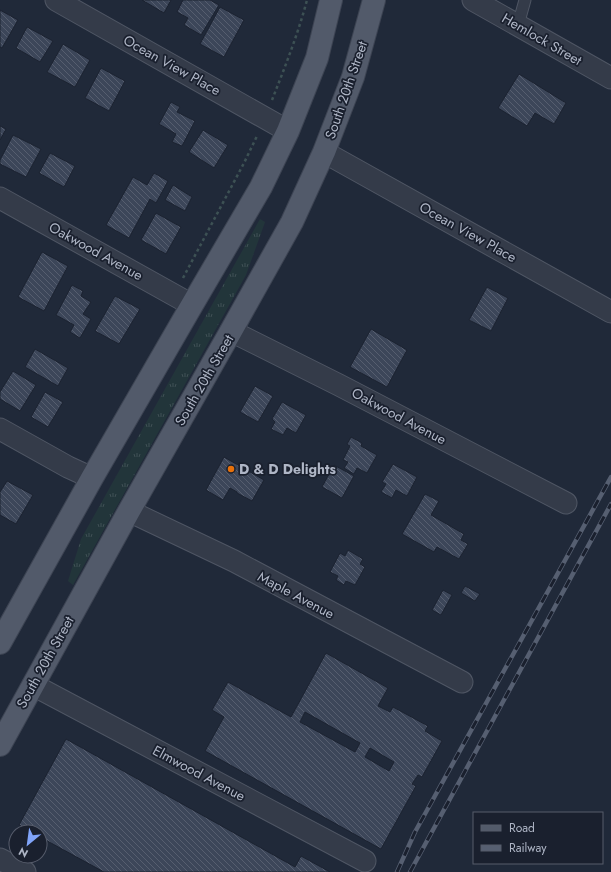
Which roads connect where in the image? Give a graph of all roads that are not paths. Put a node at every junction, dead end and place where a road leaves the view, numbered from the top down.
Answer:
1 (56, 0) edge
2 (331, 0) edge
3 (374, 0) edge
4 (473, 0) edge
5 (525, 0) edge
6 (518, 25) junction
7 (611, 78) edge
8 (288, 130) junction
9 (324, 152) junction
10 (0, 198) edge
11 (192, 305) junction
12 (611, 312) edge
13 (231, 331) junction
14 (0, 429) edge
15 (92, 478) junction
16 (566, 503) dead end
17 (129, 511) junction
18 (0, 643) edge
19 (462, 682) dead end
20 (33, 685) junction
21 (0, 745) edge
22 (0, 859) edge
23 (365, 861) dead end
24 (25, 872) edge

1 - 8 street, Ocean View Place
2 - 8 main road
3 - 9 main road, South 20th Street
4 - 6 street, Hemlock Street
5 - 6 lane
6 - 7 street, Hemlock Street
8 - 11 main road
9 - 12 street, Ocean View Place
9 - 13 main road, South 20th Street
10 - 11 street, Oakwood Avenue
11 - 15 main road
13 - 16 street, Oakwood Avenue
13 - 17 main road, South 20th Street
14 - 15 street
15 - 18 main road
17 - 19 street, Maple Avenue
17 - 20 main road, South 20th Street
20 - 21 main road, South 20th Street
20 - 23 street, Elmwood Avenue
22 - 24 street

